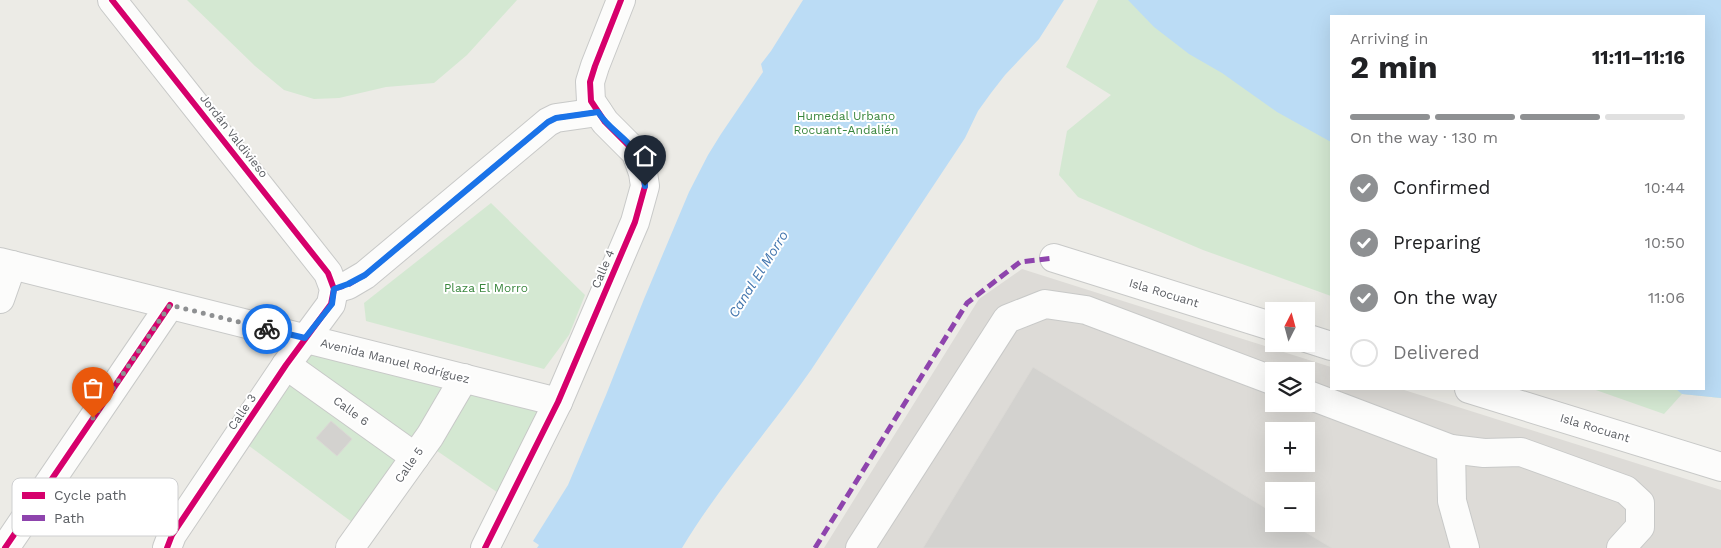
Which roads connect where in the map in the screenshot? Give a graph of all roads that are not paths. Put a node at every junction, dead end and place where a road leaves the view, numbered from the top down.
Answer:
1 (112, 0) edge
2 (620, 0) edge
3 (598, 112) junction
4 (1054, 258) dead end
5 (6, 264) edge
6 (334, 289) junction
7 (0, 299) edge
8 (170, 305) junction
9 (1265, 325) edge
10 (305, 338) junction
11 (1315, 341) edge
12 (1330, 346) edge
13 (286, 365) junction
14 (464, 378) junction
15 (1265, 378) edge
16 (1471, 390) edge
17 (1315, 397) edge
18 (558, 402) junction
19 (1452, 449) junction
20 (415, 457) junction
21 (1721, 467) edge
22 (53, 478) edge
23 (178, 526) edge
24 (13, 536) edge
25 (172, 536) edge
26 (5, 548) edge
27 (167, 548) edge
28 (350, 548) edge
29 (485, 548) edge
30 (860, 548) edge
31 (1465, 548) edge
32 (1621, 548) edge

1 - 6 street, Jordán Valdivieso
2 - 3 street, Calle 4
3 - 6 street
3 - 18 street, Calle 4
4 - 9 street, Isla Rocuant
5 - 7 street
5 - 8 street, Avenida Manuel Rodríguez
6 - 10 street, Calle 3
8 - 10 street, Avenida Manuel Rodríguez
8 - 22 street
10 - 13 street, Calle 3
10 - 14 street, Avenida Manuel Rodríguez
11 - 12 street
13 - 20 street, Calle 6
13 - 23 street, Calle 3
14 - 18 street, Avenida Manuel Rodríguez
14 - 20 street, Calle 5
15 - 30 street
16 - 21 street, Isla Rocuant
17 - 19 street
18 - 29 street, Calle 4
19 - 31 street
19 - 32 street
20 - 28 street, Calle 5
24 - 26 street
25 - 27 street, Calle 3

